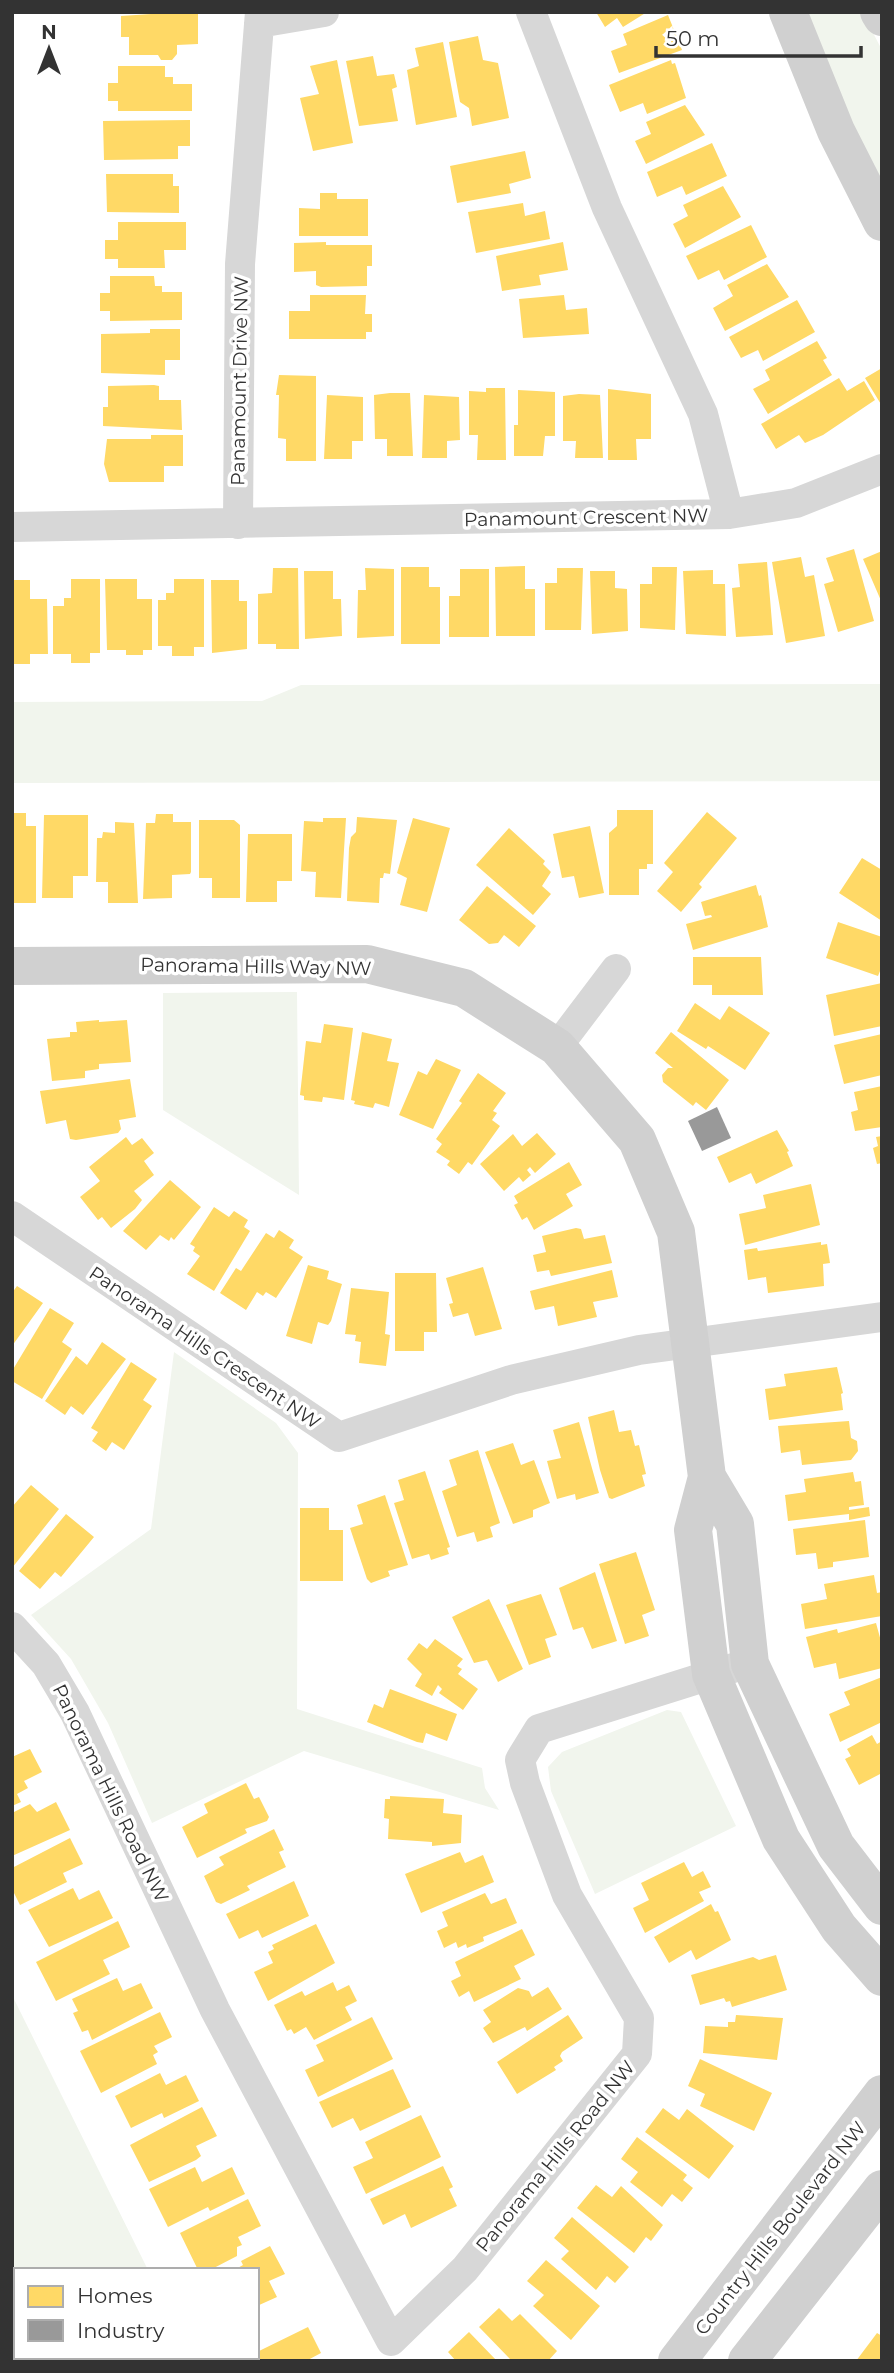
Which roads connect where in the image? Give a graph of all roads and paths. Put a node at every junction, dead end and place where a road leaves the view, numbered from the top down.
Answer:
1 (324, 12) edge
2 (530, 12) edge
3 (788, 12) edge
4 (879, 12) edge
5 (260, 18) edge
6 (882, 18) edge
7 (882, 222) edge
8 (882, 469) edge
9 (729, 514) junction
10 (238, 524) junction
11 (12, 527) edge
12 (12, 966) edge
13 (616, 969) dead end
14 (556, 1047) junction
15 (12, 1216) edge
16 (882, 1317) edge
17 (691, 1340) junction
18 (707, 1477) junction
19 (12, 1627) edge
20 (750, 1664) junction
21 (711, 1674) junction
22 (882, 1906) edge
23 (882, 1977) edge
24 (882, 2094) edge
25 (882, 2189) edge
26 (882, 2217) edge
27 (788, 2311) junction
28 (395, 2351) edge
29 (677, 2361) edge
30 (747, 2361) edge

1 - 5 street
2 - 9 street, Panamount Crescent NW
3 - 7 street
4 - 6 street
5 - 10 street, Panamount Drive NW
8 - 9 street
9 - 10 street, Panamount Crescent NW
10 - 11 street
12 - 14 street, Panorama Hills Way NW
13 - 14 street
14 - 17 street, Panorama Hills Way NW
15 - 17 street, Panorama Hills Crescent NW
16 - 17 street
17 - 18 street, Panorama Hills Way NW
18 - 20 street, Panorama Hills Way NW
18 - 21 street, Panorama Hills Way NW
19 - 28 street, Panorama Hills Road NW
20 - 21 street, Panorama Hills Road NW
20 - 22 street, Panorama Hills Way NW
21 - 23 street, Panorama Hills Way NW
21 - 28 street, Panorama Hills Road NW
24 - 29 street, Country Hills Boulevard NW
25 - 27 street
26 - 27 street
27 - 30 street

